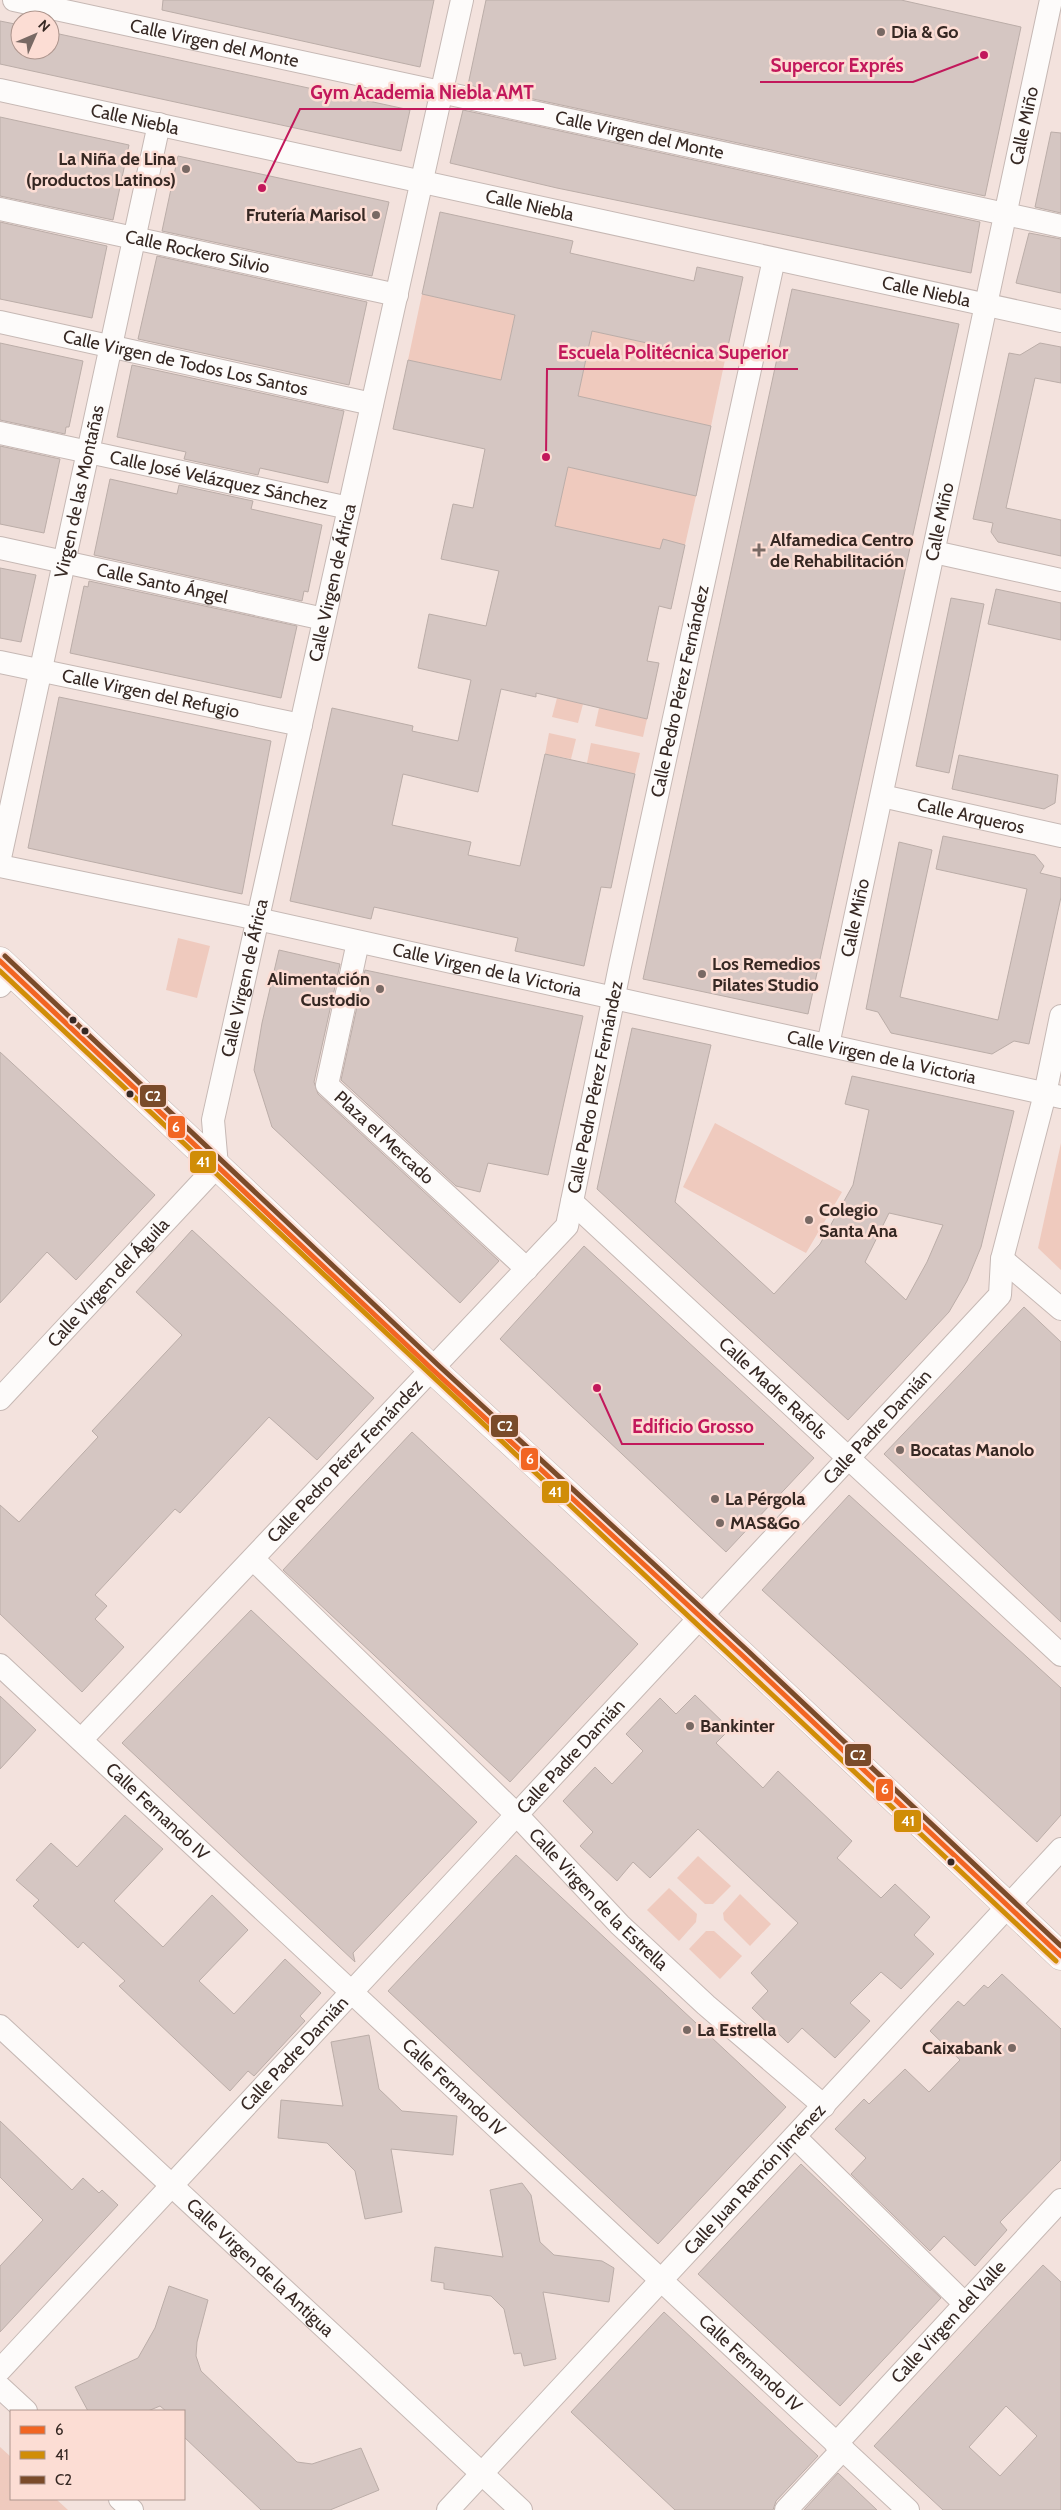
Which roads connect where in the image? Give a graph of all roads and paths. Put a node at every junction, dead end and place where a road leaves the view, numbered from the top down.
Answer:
1 (14, 0) edge
2 (462, 0) edge
3 (1052, 0) edge
4 (0, 90) edge
5 (442, 92) junction
6 (159, 124) junction
7 (422, 181) junction
8 (0, 209) edge
9 (1007, 214) junction
10 (1061, 226) edge
11 (134, 238) junction
12 (774, 258) junction
13 (397, 295) junction
14 (987, 305) junction
15 (1061, 321) edge
16 (0, 322) edge
17 (110, 346) junction
18 (372, 404) junction
19 (0, 433) edge
20 (88, 452) junction
21 (349, 508) junction
22 (0, 548) edge
23 (934, 552) junction
24 (64, 562) junction
25 (1061, 580) edge
26 (324, 619) junction
27 (0, 662) edge
28 (40, 670) junction
29 (301, 725) junction
30 (882, 796) junction
31 (1061, 836) edge
32 (0, 858) edge
33 (0, 866) edge
34 (258, 920) junction
35 (358, 942) junction
36 (4, 973) edge
37 (614, 998) junction
38 (1061, 1016) edge
39 (828, 1045) junction
40 (1053, 1096) edge
41 (218, 1166) junction
42 (572, 1202) junction
43 (1002, 1259) junction
44 (527, 1269) junction
45 (1061, 1309) edge
46 (432, 1369) junction
47 (0, 1399) edge
48 (849, 1459) junction
49 (252, 1559) junction
50 (700, 1617) junction
51 (1061, 1656) edge
52 (0, 1665) edge
53 (81, 1740) junction
54 (517, 1815) junction
55 (1061, 1849) edge
56 (1007, 1906) junction
57 (1061, 1956) edge
58 (352, 1993) junction
59 (0, 2026) edge
60 (824, 2106) junction
61 (795, 2137) junction
62 (172, 2186) junction
63 (1061, 2200) edge
64 (661, 2281) junction
65 (965, 2304) junction
66 (0, 2370) edge
67 (0, 2387) edge
68 (25, 2410) edge
69 (839, 2446) junction
70 (482, 2474) junction
71 (121, 2500) edge
72 (132, 2510) edge
73 (448, 2510) edge
74 (521, 2510) edge
75 (786, 2510) edge
76 (908, 2510) edge

1 - 5 street, Calle Virgen del Monte
2 - 5 street, Calle Virgen de África
3 - 9 street, Calle Miño
4 - 6 street, Calle Niebla
5 - 7 street, Calle Virgen de África
5 - 9 street, Calle Virgen del Monte
6 - 7 street, Calle Niebla
6 - 11 street, Virgen de las Montañas
7 - 12 street, Calle Niebla
7 - 13 street, Calle Virgen de África
8 - 11 street, Calle Rockero Silvio
9 - 10 street, Calle Virgen del Monte
9 - 14 street, Calle Miño
11 - 13 street, Calle Rockero Silvio
11 - 17 street, Virgen de las Montañas
12 - 14 street, Calle Niebla
12 - 37 street, Calle Pedro Pérez Fernández
13 - 18 street, Calle Virgen de África
14 - 15 street, Calle Niebla
14 - 23 street, Calle Miño
16 - 17 street, Calle Virgen de Todos Los Santos
17 - 18 street, Calle Virgen de Todos Los Santos
17 - 20 street, Virgen de las Montañas
18 - 21 street, Calle Virgen de África
19 - 20 street, Calle José Velázquez Sánchez
20 - 21 street, Calle José Velázquez Sánchez
20 - 24 street, Virgen de las Montañas
21 - 26 street, Calle Virgen de África
22 - 24 street, Calle Santo Ángel
23 - 25 street
23 - 30 street, Calle Miño
24 - 26 street, Calle Santo Ángel
24 - 28 street, Virgen de las Montañas
26 - 29 street, Calle Virgen de África
27 - 28 street, Calle Virgen del Refugio
28 - 29 street, Calle Virgen del Refugio
28 - 32 street, Virgen de las Montañas
29 - 34 street, Calle Virgen de África
30 - 31 street, Calle Arqueros
30 - 39 street, Calle Miño
33 - 34 street, Calle Virgen de la Victoria
34 - 35 street, Calle Virgen de la Victoria
34 - 41 street, Calle Virgen de África
35 - 37 street, Calle Virgen de la Victoria
35 - 44 street, Plaza el Mercado
36 - 41 main road
37 - 39 street, Calle Virgen de la Victoria
37 - 42 street, Calle Pedro Pérez Fernández
38 - 40 street, Calle Padre Damián
39 - 40 street, Calle Virgen de la Victoria
40 - 43 street, Calle Padre Damián
41 - 46 main road
41 - 47 street, Calle Virgen del Águila
42 - 44 street, Calle Pedro Pérez Fernández
42 - 48 street, Calle Madre Rafols
43 - 45 street
43 - 48 street, Calle Padre Damián
44 - 46 street, Calle Pedro Pérez Fernández
46 - 49 street, Calle Pedro Pérez Fernández
46 - 50 main road
48 - 50 street, Calle Padre Damián
48 - 51 street, Calle Madre Rafols
49 - 53 street, Calle Pedro Pérez Fernández
49 - 54 street, Calle Virgen de la Estrella
50 - 54 street, Calle Padre Damián
50 - 56 main road
52 - 53 street, Calle Fernando IV
53 - 58 street, Calle Fernando IV
54 - 58 street, Calle Padre Damián
54 - 60 street, Calle Virgen de la Estrella
55 - 56 street, Calle Juan Ramón Jiménez
56 - 57 main road
56 - 60 street, Calle Juan Ramón Jiménez
58 - 62 street, Calle Padre Damián
58 - 64 street, Calle Fernando IV
59 - 62 street, Calle Virgen de la Antigua
60 - 61 street, Calle Juan Ramón Jiménez
61 - 64 street, Calle Juan Ramón Jiménez
61 - 65 street
62 - 66 street, Calle Padre Damián
62 - 70 street, Calle Virgen de la Antigua
63 - 65 street, Calle Virgen del Valle
64 - 69 street, Calle Fernando IV
64 - 70 street, Calle Juan Ramón Jiménez
65 - 69 street, Calle Virgen del Valle
67 - 68 street
69 - 75 street, Calle Virgen del Valle
69 - 76 street, Calle Fernando IV
70 - 73 street, Calle Juan Ramón Jiménez
70 - 74 street, Calle Virgen de la Antigua
71 - 72 street

